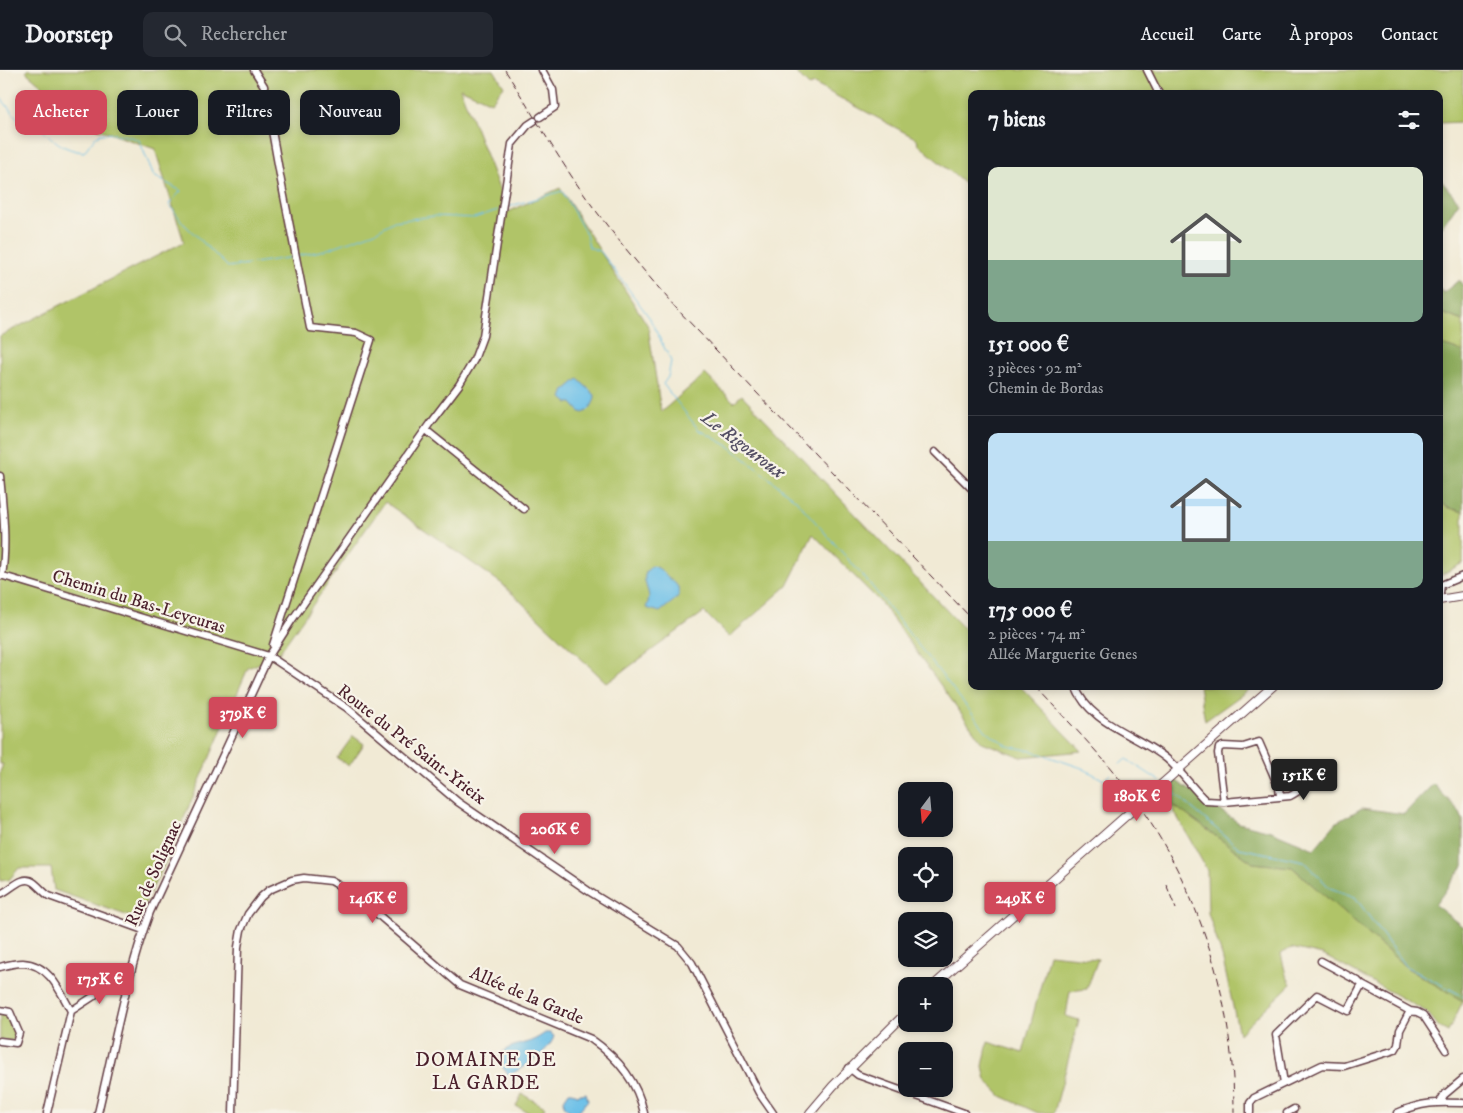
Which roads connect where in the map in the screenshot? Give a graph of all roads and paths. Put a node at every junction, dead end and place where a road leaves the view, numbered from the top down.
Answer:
1 (254, 70) edge
2 (542, 70) edge
3 (1147, 70) edge
4 (1157, 90) edge
5 (540, 117) dead end
6 (534, 121) dead end
7 (426, 430) junction
8 (935, 452) dead end
9 (0, 476) edge
10 (968, 485) edge
11 (524, 509) dead end
12 (1, 575) edge
13 (1463, 576) edge
14 (1443, 585) edge
15 (1463, 596) edge
16 (1443, 599) edge
17 (270, 656) junction
18 (1077, 690) edge
19 (1269, 690) edge
20 (1178, 771) junction
21 (1323, 776) dead end
22 (1280, 796) junction
23 (1224, 802) junction
24 (0, 894) edge
25 (143, 930) junction
26 (1321, 962) dead end
27 (0, 967) edge
28 (943, 977) edge
29 (96, 980) dead end
30 (1362, 985) junction
31 (0, 1010) edge
32 (71, 1011) junction
33 (1410, 1011) junction
34 (898, 1021) edge
35 (0, 1041) edge
36 (1446, 1050) dead end
37 (849, 1068) junction
38 (1463, 1079) edge
39 (1284, 1083) junction
40 (1440, 1102) junction
41 (1463, 1103) edge
42 (1294, 1109) dead end
43 (47, 1113) edge
44 (98, 1113) edge
45 (233, 1113) edge
46 (644, 1113) edge
47 (773, 1113) edge
48 (810, 1113) edge
49 (964, 1113) edge
50 (1250, 1113) edge
51 (1287, 1113) edge
52 (1397, 1113) edge

1 - 17 street
2 - 5 street
3 - 4 street
6 - 7 street
7 - 11 street
7 - 17 street
8 - 10 street
9 - 12 street
12 - 17 street, Chemin du Bas-Leycuras
13 - 14 street
15 - 16 main road
17 - 25 street, Rue de Solignac
17 - 47 street, Route du Pré Saint-Yrieix
18 - 20 street
19 - 20 main road
20 - 23 street
20 - 28 main road
21 - 22 street
22 - 23 street
22 - 23 street
24 - 25 street
25 - 44 street, Rue de Solignac
26 - 30 street
27 - 32 street
29 - 32 street
30 - 33 street
30 - 39 street
31 - 35 street
32 - 43 street
33 - 36 street
33 - 39 street
34 - 37 main road
37 - 48 main road
37 - 49 street
38 - 40 street
39 - 50 street
40 - 41 street
40 - 52 street
42 - 51 street
45 - 46 street, Allée de la Garde

